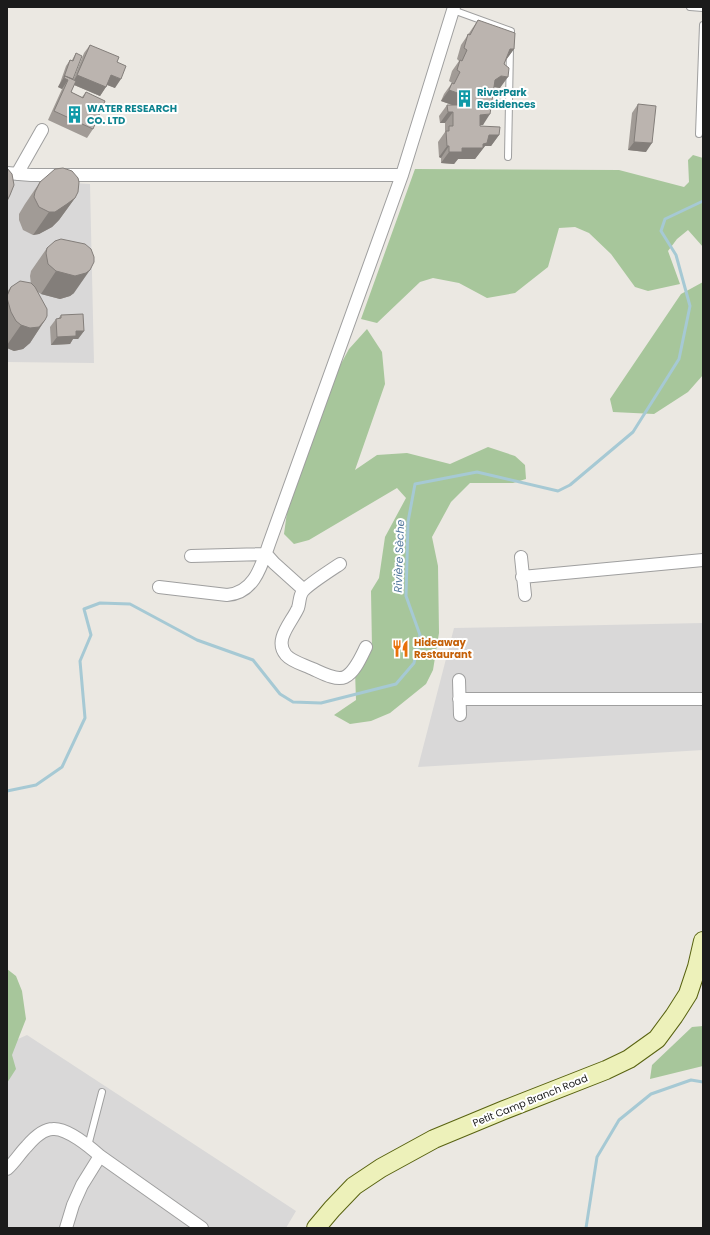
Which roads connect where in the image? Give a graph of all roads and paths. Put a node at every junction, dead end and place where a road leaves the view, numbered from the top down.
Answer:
1 (690, 7) edge
2 (454, 8) edge
3 (703, 8) edge
4 (703, 25) edge
5 (42, 130) dead end
6 (699, 134) dead end
7 (508, 156) dead end
8 (12, 174) edge
9 (402, 175) junction
10 (266, 554) junction
11 (191, 556) dead end
12 (521, 557) dead end
13 (703, 560) edge
14 (340, 564) dead end
15 (522, 576) junction
16 (159, 587) dead end
17 (304, 590) junction
18 (525, 595) dead end
19 (366, 647) dead end
20 (459, 680) dead end
21 (460, 699) junction
22 (703, 699) edge
23 (460, 716) dead end
24 (703, 940) edge
25 (102, 1092) dead end
26 (88, 1146) junction
27 (100, 1156) junction
28 (7, 1169) edge
29 (66, 1228) edge
30 (202, 1228) edge
31 (316, 1228) edge

1 - 3 lane
2 - 7 lane
2 - 9 street
4 - 6 lane
5 - 8 street
8 - 9 street
9 - 10 street
10 - 11 street
10 - 16 street
10 - 17 street
12 - 15 street
13 - 15 street
14 - 17 street
15 - 18 street
17 - 19 street
20 - 21 street
21 - 22 street
21 - 23 street
24 - 31 street, Petit Camp Branch Road
25 - 26 lane
26 - 27 street
26 - 28 street
27 - 29 street
27 - 30 street

